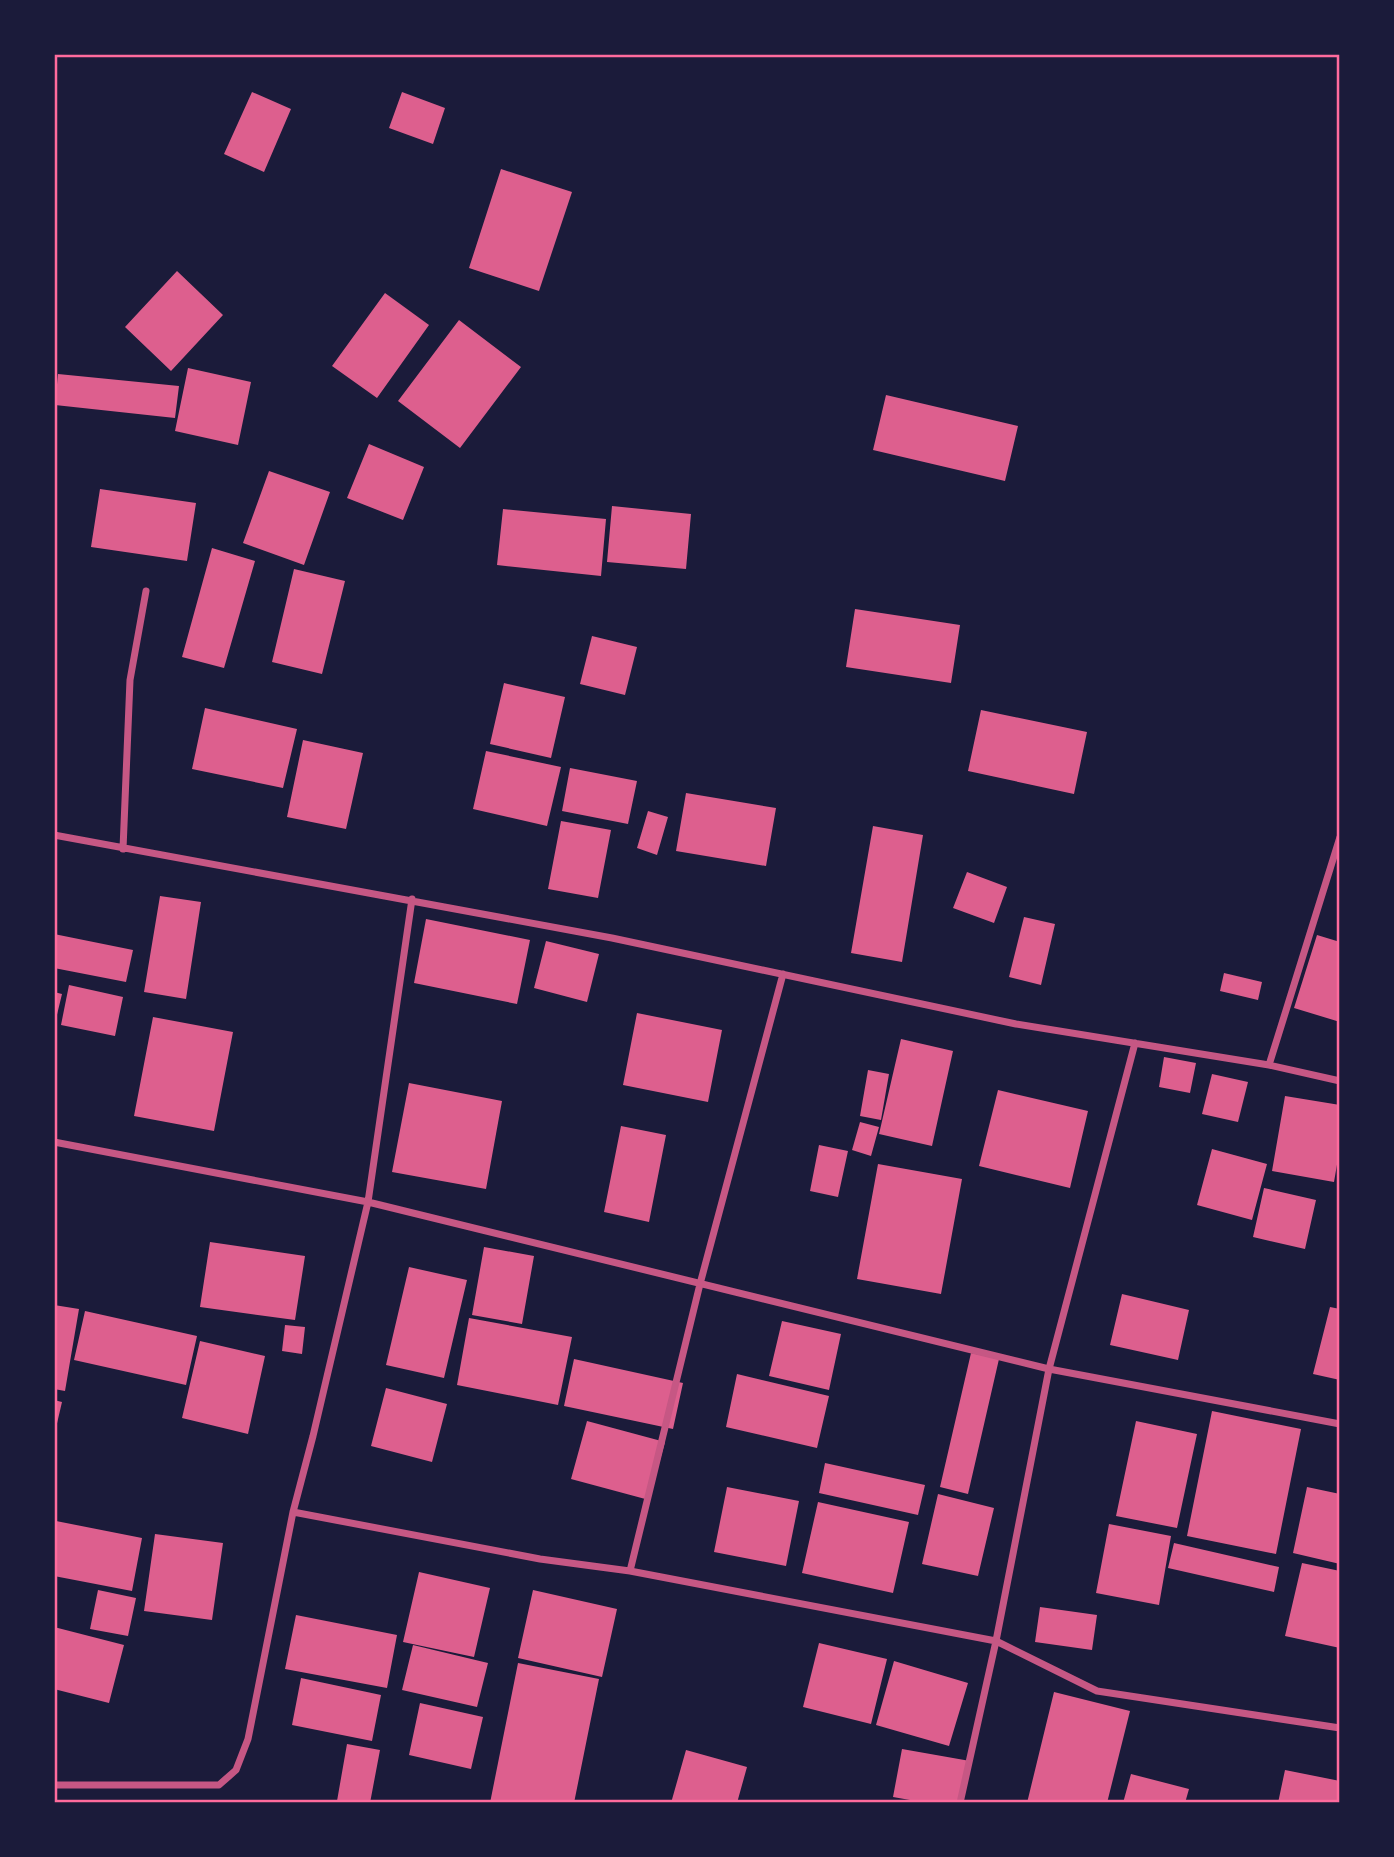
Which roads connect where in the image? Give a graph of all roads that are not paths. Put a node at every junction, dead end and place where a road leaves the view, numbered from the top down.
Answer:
1 (146, 591) dead end
2 (54, 835) edge
3 (1340, 837) edge
4 (123, 849) junction
5 (412, 900) junction
6 (783, 974) junction
7 (1135, 1043) junction
8 (1269, 1065) junction
9 (1340, 1082) edge
10 (54, 1142) edge
11 (368, 1202) junction
12 (700, 1284) junction
13 (1049, 1369) junction
14 (1340, 1424) edge
15 (293, 1512) junction
16 (629, 1571) junction
17 (996, 1641) junction
18 (1340, 1728) edge
19 (54, 1786) edge
20 (960, 1803) edge

1 - 4 street
2 - 4 street
3 - 8 street
4 - 5 street
5 - 6 street
5 - 11 street
6 - 7 street
6 - 12 street
7 - 8 street
7 - 13 street
8 - 9 street
10 - 11 street
11 - 12 street
11 - 15 street
12 - 13 street
12 - 16 street
13 - 14 street
13 - 17 street
15 - 16 street
15 - 19 street
16 - 17 street
17 - 18 street
17 - 20 street

